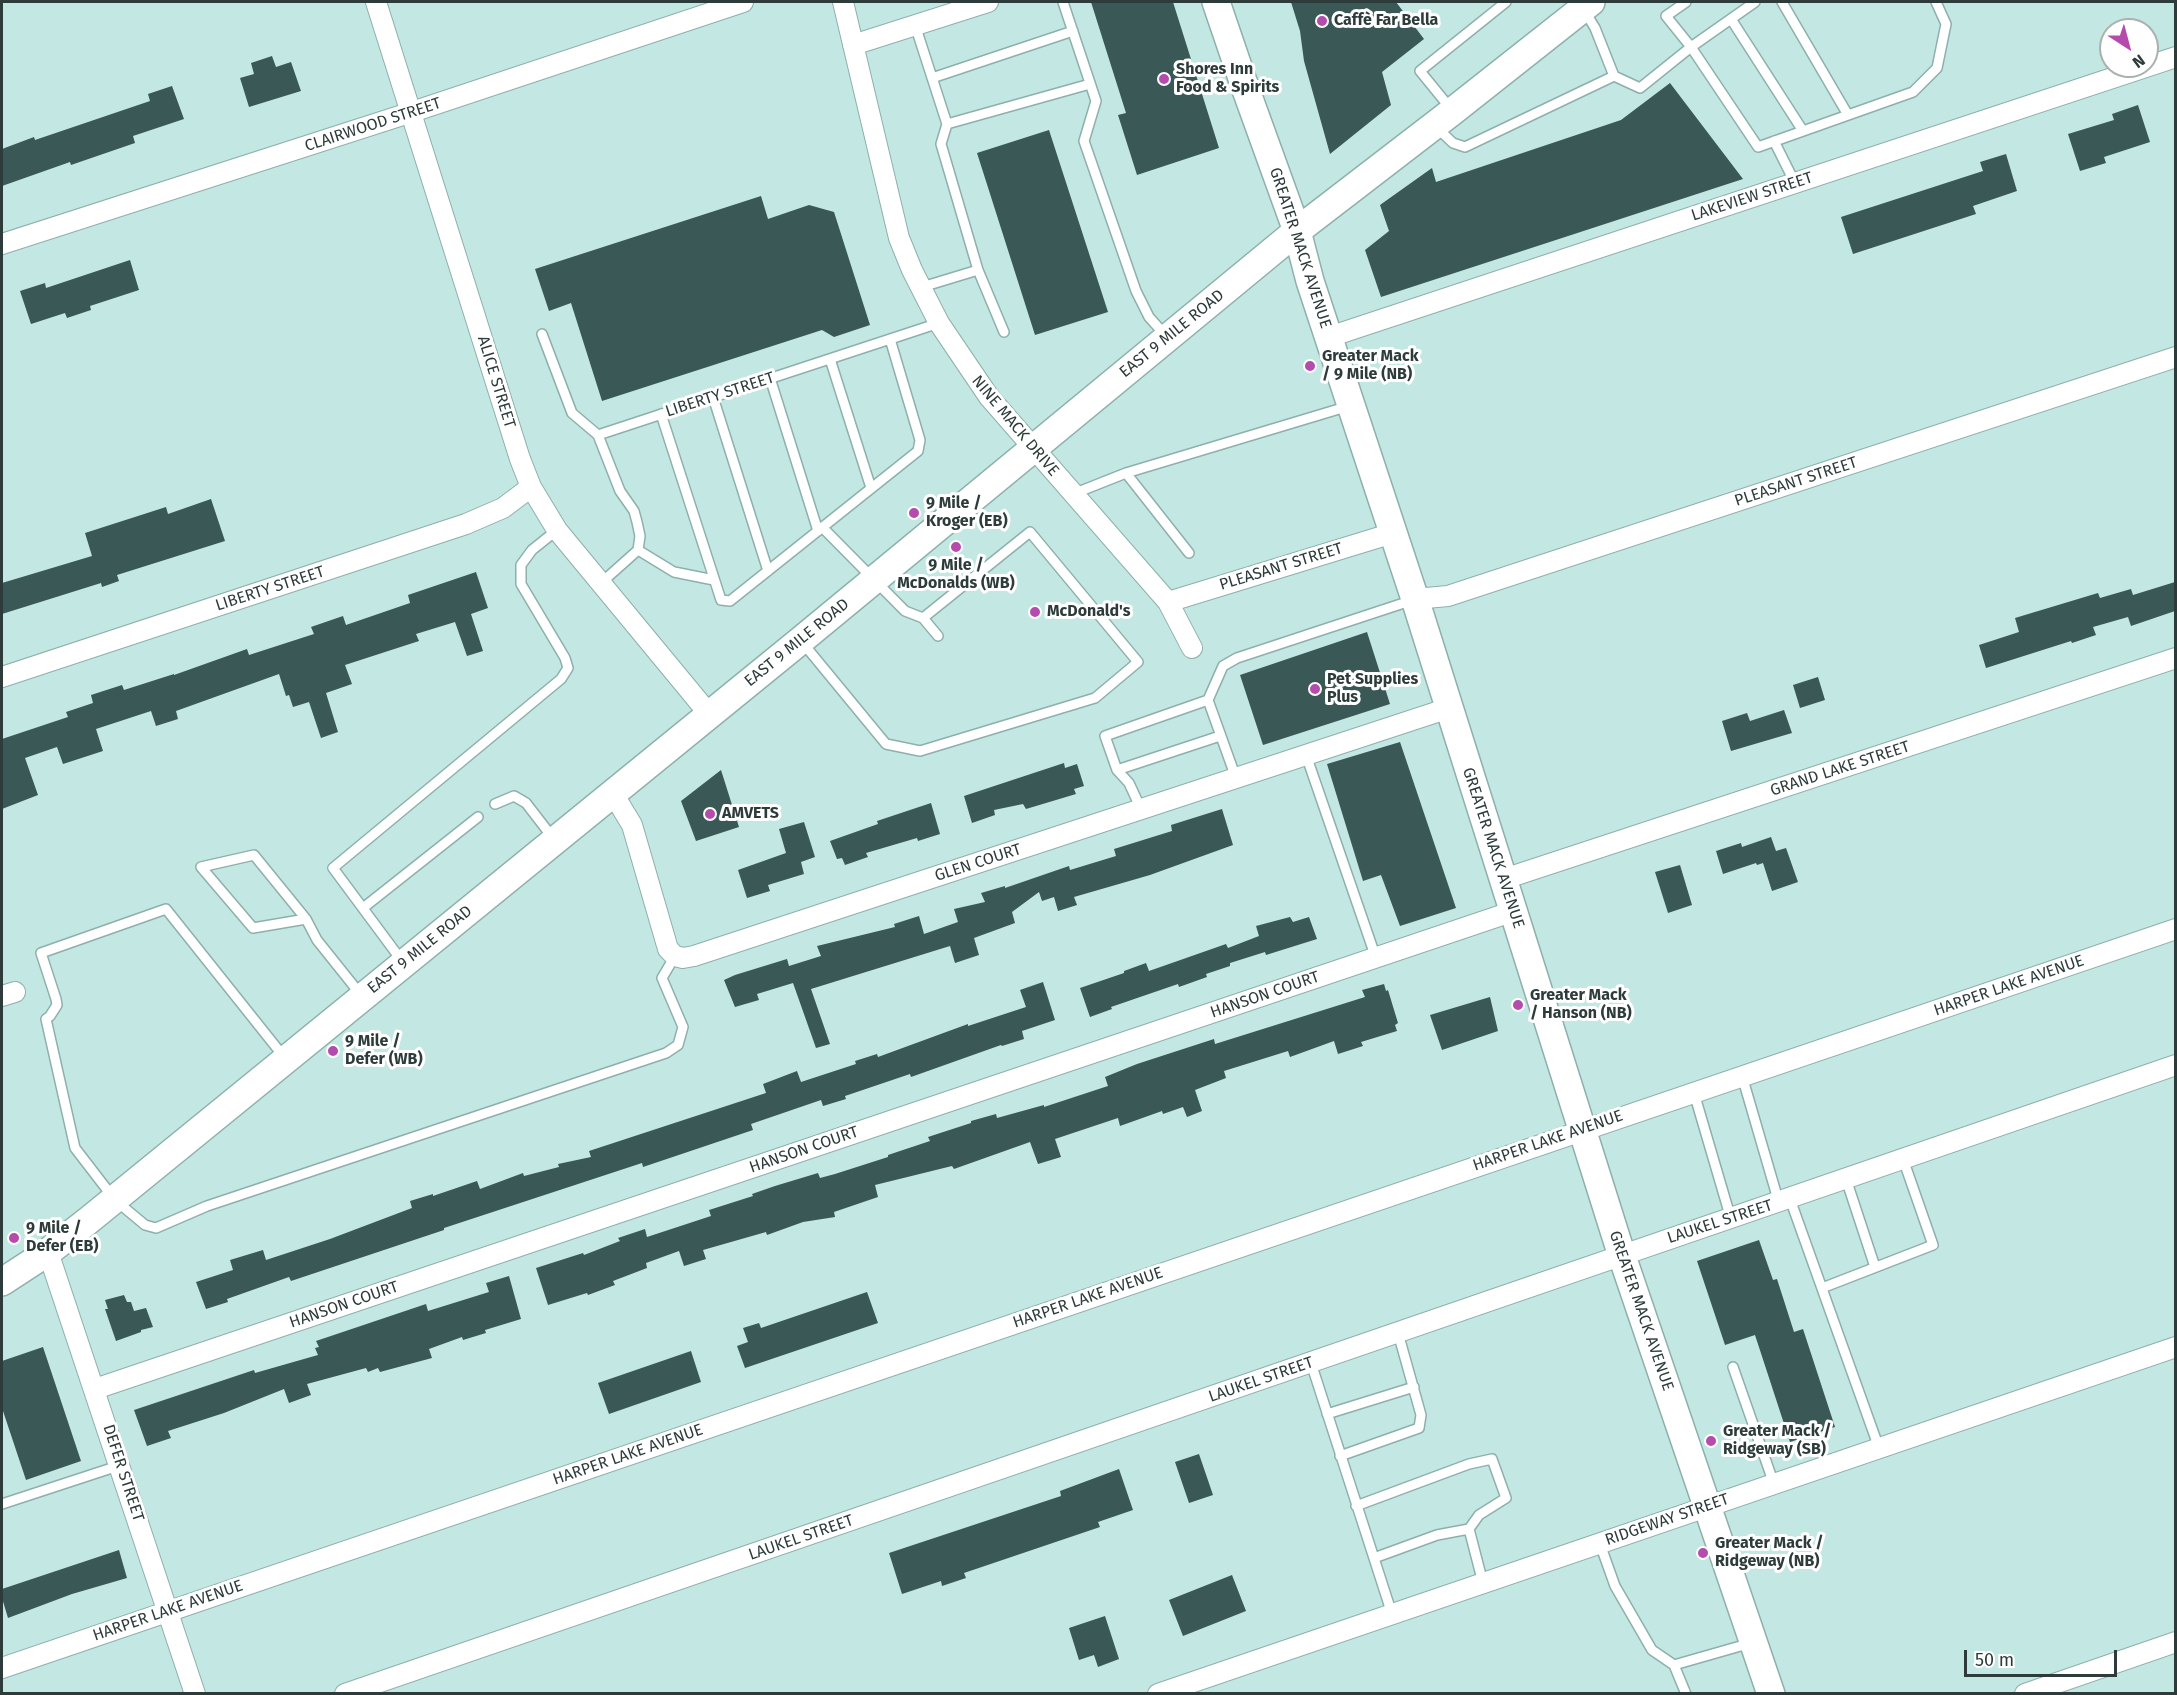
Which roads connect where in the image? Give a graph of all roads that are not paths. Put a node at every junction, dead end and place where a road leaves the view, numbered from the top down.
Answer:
1 (376, 2) edge
2 (743, 2) edge
3 (843, 2) edge
4 (988, 2) edge
5 (1063, 2) edge
6 (1216, 2) edge
7 (1506, 2) edge
8 (1686, 2) edge
9 (1755, 2) edge
10 (1782, 2) edge
11 (1936, 2) edge
12 (1586, 4) edge
13 (1731, 19) junction
14 (915, 25) junction
15 (1073, 31) junction
16 (853, 45) junction
17 (1691, 47) junction
18 (2175, 57) edge
19 (1614, 76) junction
20 (932, 78) junction
21 (1090, 84) junction
22 (412, 112) junction
23 (1848, 115) junction
24 (1444, 118) junction
25 (947, 124) junction
26 (1803, 131) junction
27 (1773, 141) junction
28 (1795, 183) junction
29 (1297, 231) junction
30 (2, 244) edge
31 (978, 270) junction
32 (922, 288) junction
33 (939, 323) junction
34 (1004, 332) dead end
35 (542, 334) dead end
36 (1329, 337) junction
37 (890, 339) junction
38 (1168, 339) junction
39 (2175, 357) edge
40 (830, 359) junction
41 (770, 378) junction
42 (712, 397) junction
43 (1351, 405) junction
44 (661, 414) junction
45 (598, 435) junction
46 (1033, 448) junction
47 (1126, 474) junction
48 (531, 487) junction
49 (871, 488) junction
50 (1073, 494) junction
51 (820, 529) junction
52 (557, 530) junction
53 (1393, 533) junction
54 (638, 550) junction
55 (1189, 553) dead end
56 (768, 571) junction
57 (875, 578) junction
58 (714, 580) junction
59 (601, 584) junction
60 (1415, 599) junction
61 (1168, 602) junction
62 (923, 618) junction
63 (938, 636) dead end
64 (800, 641) junction
65 (1192, 648) dead end
66 (2175, 658) edge
67 (2, 677) edge
68 (1208, 700) junction
69 (1449, 708) junction
70 (709, 714) junction
71 (1220, 736) junction
72 (1306, 755) junction
73 (1117, 770) junction
74 (1236, 778) junction
75 (612, 792) junction
76 (495, 804) dead end
77 (1141, 809) junction
78 (478, 818) dead end
79 (554, 840) junction
80 (1504, 879) junction
81 (363, 908) junction
82 (1514, 911) junction
83 (306, 919) junction
84 (2175, 929) edge
85 (675, 956) junction
86 (1376, 958) junction
87 (404, 963) junction
88 (363, 997) junction
89 (285, 1059) junction
90 (2175, 1065) edge
91 (1742, 1076) junction
92 (1694, 1092) junction
93 (1582, 1130) junction
94 (1903, 1159) junction
95 (1846, 1179) junction
96 (115, 1200) junction
97 (1784, 1201) junction
98 (1731, 1219) junction
99 (48, 1252) junction
100 (1622, 1256) junction
101 (1875, 1268) junction
102 (2, 1282) edge
103 (1822, 1288) junction
104 (1398, 1333) junction
105 (2175, 1347) edge
106 (1311, 1363) junction
107 (1733, 1367) dead end
108 (1414, 1387) junction
109 (95, 1389) junction
110 (1327, 1414) junction
111 (1879, 1448) junction
112 (1340, 1456) junction
113 (120, 1465) junction
114 (1774, 1484) junction
115 (2, 1504) edge
116 (1356, 1506) junction
117 (1708, 1507) junction
118 (1469, 1529) junction
119 (1600, 1544) junction
120 (1374, 1558) junction
121 (1483, 1583) junction
122 (169, 1611) junction
123 (1392, 1614) junction
124 (1754, 1642) junction
125 (2175, 1642) edge
126 (1674, 1665) junction
127 (2, 1668) edge
128 (195, 1694) edge
129 (345, 1694) edge
130 (1158, 1694) edge
131 (1686, 1694) edge
132 (1771, 1694) edge
133 (2025, 1694) edge

1 - 22 street, ALICE STREET
2 - 22 street, CLAIRWOOD STREET
3 - 16 street, NINE MACK DRIVE
4 - 14 street
5 - 15 lane
6 - 29 main road, GREATER MACK AVENUE
7 - 24 lane
8 - 17 lane
9 - 13 lane
10 - 23 lane
11 - 23 lane
12 - 19 lane
12 - 24 main road, EAST 9 MILE ROAD
13 - 17 lane
13 - 26 lane
14 - 16 street
14 - 20 lane
15 - 20 lane
15 - 21 lane
16 - 32 street, NINE MACK DRIVE
17 - 19 lane
17 - 27 lane
18 - 28 street, LAKEVIEW STREET
19 - 24 lane
20 - 25 lane
21 - 25 lane
21 - 38 lane
22 - 30 street, CLAIRWOOD STREET
22 - 48 street, ALICE STREET
23 - 26 lane
24 - 29 main road, EAST 9 MILE ROAD
25 - 31 lane
26 - 27 lane
27 - 28 lane
28 - 36 street, LAKEVIEW STREET
29 - 36 main road, GREATER MACK AVENUE
29 - 38 main road, EAST 9 MILE ROAD
31 - 32 lane
31 - 34 lane
32 - 33 street, NINE MACK DRIVE
33 - 37 lane, LIBERTY STREET
33 - 46 street, NINE MACK DRIVE
35 - 45 lane
36 - 43 main road, GREATER MACK AVENUE
37 - 40 lane, LIBERTY STREET
37 - 49 lane
38 - 46 main road, EAST 9 MILE ROAD
39 - 60 street, PLEASANT STREET
40 - 41 lane, LIBERTY STREET
40 - 49 lane
41 - 42 lane, LIBERTY STREET
41 - 51 lane
42 - 44 lane, LIBERTY STREET
42 - 56 lane
43 - 47 lane
43 - 53 main road, GREATER MACK AVENUE
44 - 45 lane, LIBERTY STREET
44 - 58 lane
45 - 54 lane
46 - 50 street, NINE MACK DRIVE
46 - 57 main road, EAST 9 MILE ROAD
47 - 50 lane
47 - 55 lane
48 - 52 street, ALICE STREET
48 - 67 street, LIBERTY STREET
49 - 51 lane
50 - 61 street, NINE MACK DRIVE
51 - 56 lane
51 - 57 lane
52 - 59 street, ALICE STREET
52 - 81 lane
53 - 60 main road, GREATER MACK AVENUE
53 - 61 street, PLEASANT STREET
54 - 58 lane
54 - 59 lane
56 - 58 lane
57 - 62 lane
57 - 64 main road, EAST 9 MILE ROAD
59 - 70 street, ALICE STREET
60 - 68 lane
60 - 69 main road, GREATER MACK AVENUE
61 - 65 street, NINE MACK DRIVE
62 - 63 lane
62 - 64 lane
64 - 70 main road, EAST 9 MILE ROAD
66 - 80 street, GRAND LAKE STREET
68 - 71 lane
68 - 73 lane
69 - 72 street, GLEN COURT
69 - 80 main road, GREATER MACK AVENUE
70 - 75 main road, EAST 9 MILE ROAD
71 - 73 lane
71 - 74 lane
72 - 74 street, GLEN COURT
72 - 86 lane
73 - 77 lane
74 - 77 street, GLEN COURT
75 - 79 main road, EAST 9 MILE ROAD
75 - 85 street
76 - 79 lane
77 - 85 street, GLEN COURT
78 - 81 lane
79 - 87 main road, EAST 9 MILE ROAD
80 - 82 main road, GREATER MACK AVENUE
81 - 87 lane
82 - 86 street, HANSON COURT
82 - 93 main road, GREATER MACK AVENUE
83 - 83 lane
83 - 88 lane
84 - 91 street, HARPER LAKE AVENUE
85 - 96 lane
86 - 109 street, HANSON COURT
87 - 88 main road, EAST 9 MILE ROAD
88 - 89 main road, EAST 9 MILE ROAD
89 - 96 main road, EAST 9 MILE ROAD
89 - 96 lane
90 - 94 street, LAUKEL STREET
91 - 92 street, HARPER LAKE AVENUE
91 - 97 lane
92 - 93 street, HARPER LAKE AVENUE
92 - 98 lane
93 - 100 main road, GREATER MACK AVENUE
93 - 122 street, HARPER LAKE AVENUE
94 - 95 street, LAUKEL STREET
94 - 101 lane
95 - 97 street, LAUKEL STREET
95 - 101 lane
96 - 99 main road, EAST 9 MILE ROAD
97 - 98 street, LAUKEL STREET
97 - 103 lane
98 - 100 street, LAUKEL STREET
99 - 102 main road, EAST 9 MILE ROAD
99 - 109 street, DEFER STREET
100 - 104 street, LAUKEL STREET
100 - 117 main road, GREATER MACK AVENUE
101 - 103 lane
103 - 111 lane
104 - 106 street, LAUKEL STREET
104 - 108 lane
105 - 111 street, RIDGEWAY STREET
106 - 110 lane
106 - 129 street, LAUKEL STREET
107 - 114 lane
108 - 110 lane
108 - 112 lane
109 - 113 street, DEFER STREET
110 - 112 lane
111 - 114 street, RIDGEWAY STREET
112 - 116 lane
113 - 115 lane
113 - 122 street, DEFER STREET
114 - 117 street, RIDGEWAY STREET
116 - 118 lane
116 - 120 lane
117 - 119 street, RIDGEWAY STREET
117 - 124 main road, GREATER MACK AVENUE
118 - 120 lane
118 - 121 lane
119 - 121 street, RIDGEWAY STREET
119 - 126 lane
120 - 123 lane
121 - 123 street, RIDGEWAY STREET
122 - 127 street, HARPER LAKE AVENUE
122 - 128 street, DEFER STREET
123 - 130 street, RIDGEWAY STREET
124 - 126 lane
124 - 132 main road, GREATER MACK AVENUE
125 - 133 street
126 - 131 lane

